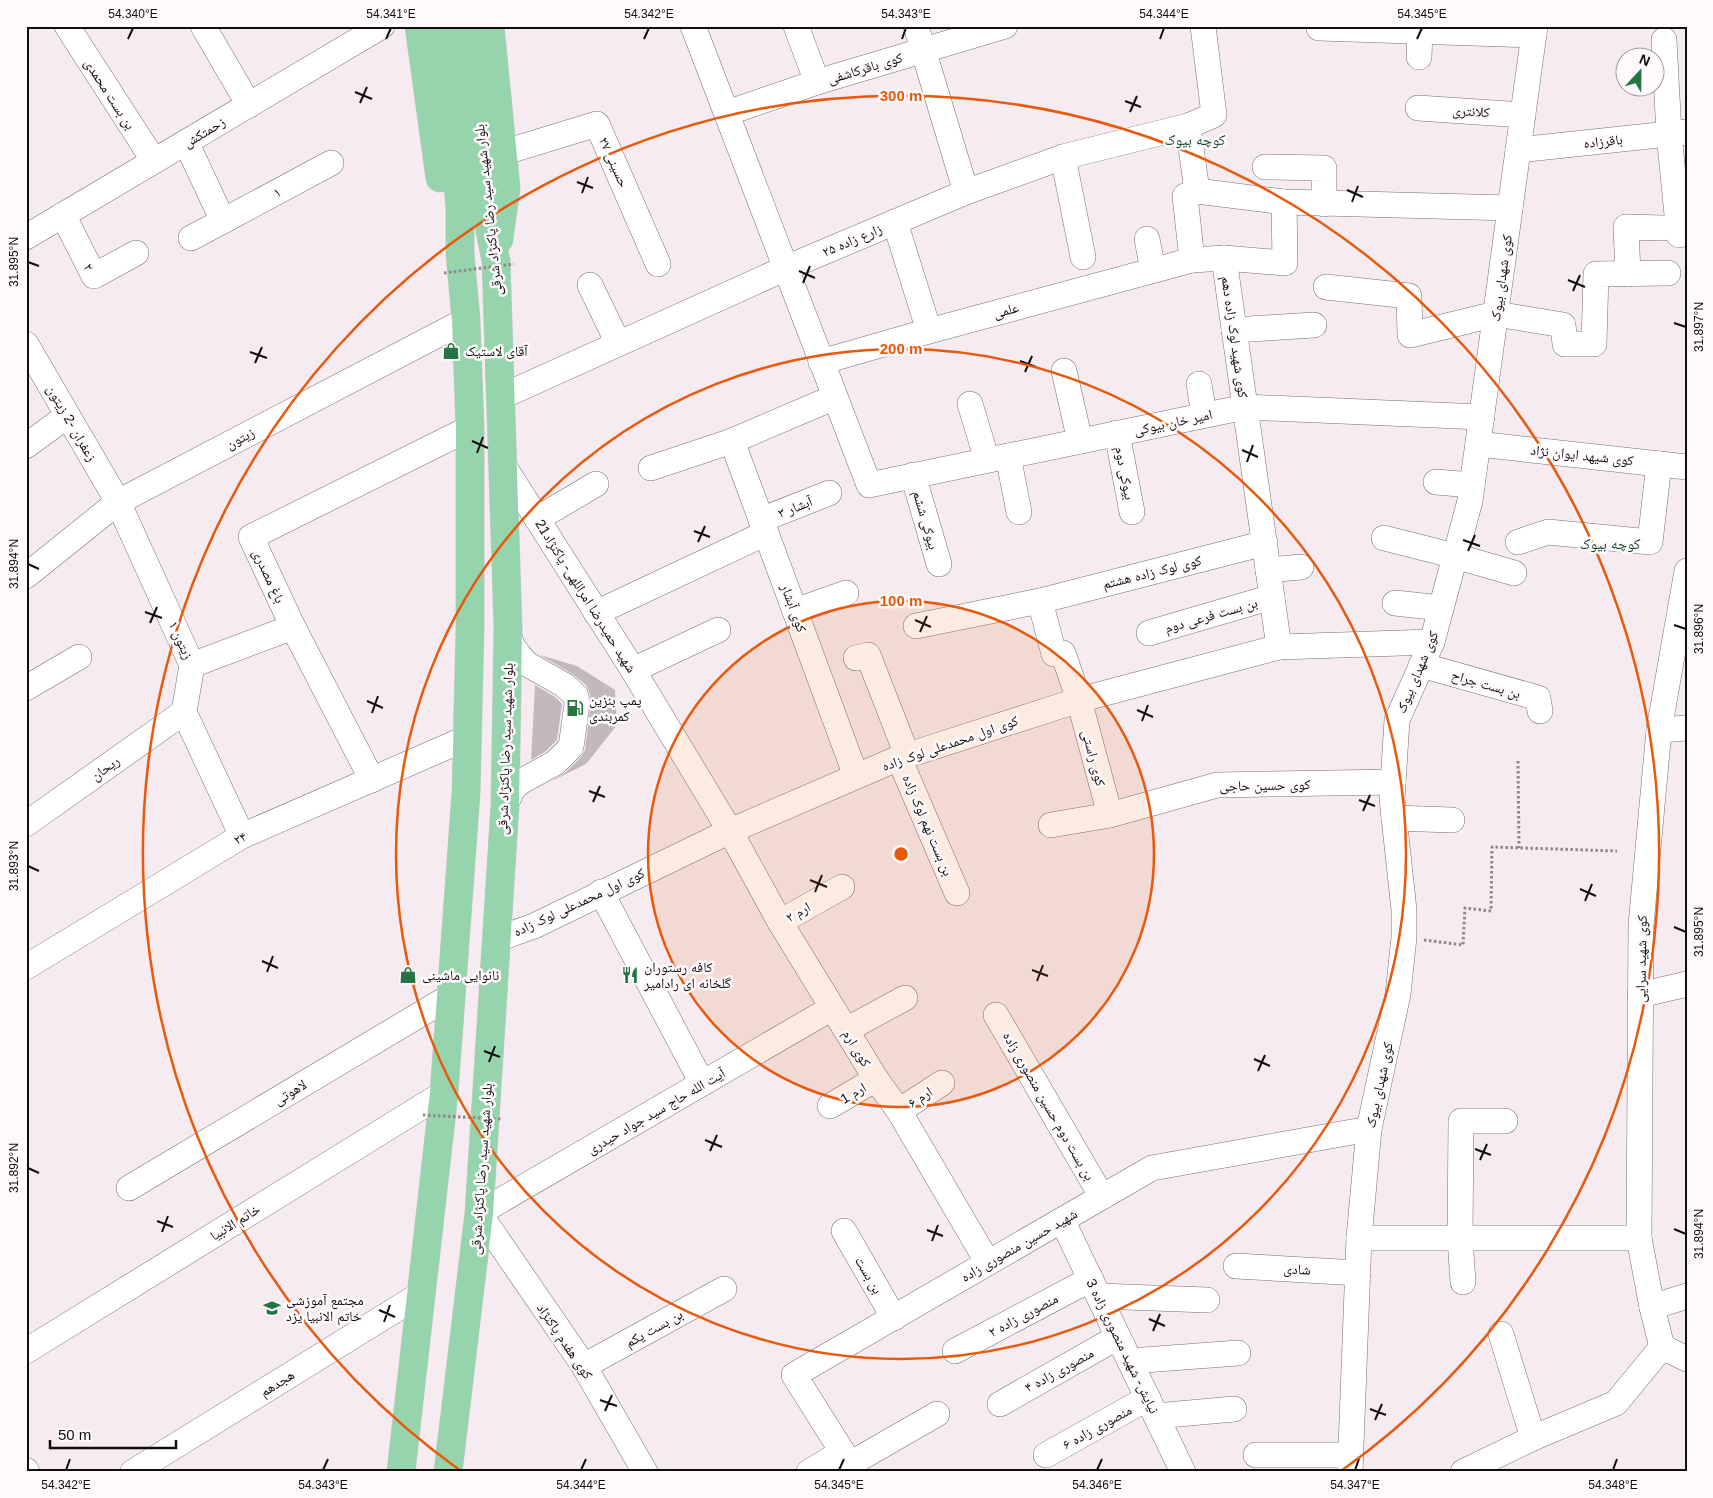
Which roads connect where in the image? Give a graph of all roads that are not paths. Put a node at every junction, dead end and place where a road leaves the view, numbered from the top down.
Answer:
1 (67, 26) edge
2 (203, 26) edge
3 (382, 26) edge
4 (419, 26) edge
5 (444, 26) edge
6 (471, 26) edge
7 (490, 26) edge
8 (694, 26) edge
9 (796, 26) edge
10 (916, 26) edge
11 (1005, 26) edge
12 (1203, 26) edge
13 (1319, 28) dead end
14 (1368, 28) edge
15 (1428, 30) edge
16 (1535, 30) edge
17 (351, 34) edge
18 (1664, 40) dead end
19 (923, 50) junction
20 (1419, 57) dead end
21 (817, 82) junction
22 (249, 105) junction
23 (1418, 108) dead end
24 (727, 113) junction
25 (1523, 115) junction
26 (1188, 126) junction
27 (1678, 133) edge
28 (186, 142) junction
29 (1518, 150) junction
30 (502, 153) junction
31 (1063, 157) junction
32 (154, 161) junction
33 (331, 163) dead end
34 (1265, 167) dead end
35 (1197, 191) junction
36 (966, 192) junction
37 (1284, 202) junction
38 (1324, 204) junction
39 (1510, 208) junction
40 (63, 215) junction
41 (223, 221) junction
42 (895, 222) junction
43 (26, 237) edge
44 (191, 238) dead end
45 (1147, 238) dead end
46 (136, 253) dead end
47 (1083, 257) dead end
48 (1224, 258) junction
49 (1192, 260) junction
50 (658, 264) dead end
51 (505, 266) junction
52 (786, 268) junction
53 (452, 269) junction
54 (1153, 270) junction
55 (1668, 273) dead end
56 (1628, 274) junction
57 (590, 285) dead end
58 (1326, 287) dead end
59 (1496, 314) junction
60 (466, 320) junction
61 (1314, 325) dead end
62 (1234, 330) junction
63 (928, 331) junction
64 (618, 343) junction
65 (26, 344) edge
66 (822, 362) junction
67 (1064, 371) dead end
68 (1199, 384) dead end
69 (500, 397) junction
70 (835, 397) junction
71 (970, 404) dead end
72 (1245, 407) junction
73 (1204, 415) junction
74 (67, 416) junction
75 (1482, 417) junction
76 (470, 428) junction
77 (1117, 433) junction
78 (732, 441) junction
79 (1080, 441) junction
80 (1478, 444) junction
81 (26, 446) edge
82 (997, 458) junction
83 (1659, 464) junction
84 (503, 465) junction
85 (1687, 467) edge
86 (651, 468) dead end
87 (913, 476) junction
88 (1436, 482) dead end
89 (596, 484) dead end
90 (1472, 485) junction
91 (829, 493) dead end
92 (118, 502) junction
93 (1019, 512) dead end
94 (1132, 512) dead end
95 (537, 519) junction
96 (764, 527) junction
97 (1384, 538) dead end
98 (1518, 542) dead end
99 (1264, 543) junction
100 (1456, 556) junction
101 (939, 564) dead end
102 (1301, 567) dead end
103 (1268, 570) junction
104 (1687, 571) edge
105 (1514, 573) dead end
106 (26, 576) edge
107 (846, 593) dead end
108 (1272, 597) junction
109 (1040, 601) junction
110 (1395, 603) dead end
111 (1684, 603) edge
112 (1441, 608) junction
113 (795, 611) junction
114 (596, 613) junction
115 (916, 626) dead end
116 (293, 627) junction
117 (718, 630) dead end
118 (1149, 633) dead end
119 (508, 634) junction
120 (1432, 642) junction
121 (1279, 647) junction
122 (79, 657) dead end
123 (856, 658) dead end
124 (192, 665) junction
125 (1421, 665) junction
126 (632, 670) junction
127 (26, 688) edge
128 (1078, 700) junction
129 (1540, 711) dead end
130 (184, 712) junction
131 (1687, 728) edge
132 (1659, 730) junction
133 (468, 738) junction
134 (903, 757) junction
135 (856, 776) junction
136 (372, 780) junction
137 (1393, 782) junction
138 (505, 804) junction
139 (1110, 815) junction
140 (1394, 818) junction
141 (1452, 820) dead end
142 (26, 824) edge
143 (1051, 825) dead end
144 (730, 831) junction
145 (242, 836) junction
146 (842, 887) dead end
147 (601, 892) junction
148 (957, 893) dead end
149 (780, 922) junction
150 (497, 939) junction
151 (26, 967) edge
152 (1687, 984) edge
153 (1640, 995) junction
154 (451, 996) junction
155 (905, 998) dead end
156 (832, 1008) junction
157 (996, 1015) dead end
158 (846, 1030) junction
159 (876, 1079) junction
160 (702, 1083) junction
161 (942, 1083) dead end
162 (444, 1093) junction
163 (830, 1106) dead end
164 (899, 1111) junction
165 (1505, 1122) dead end
166 (1369, 1130) junction
167 (129, 1188) dead end
168 (1102, 1197) junction
169 (479, 1213) junction
170 (1062, 1220) junction
171 (844, 1231) dead end
172 (1359, 1238) junction
173 (1460, 1238) junction
174 (1639, 1238) junction
175 (988, 1263) junction
176 (1236, 1266) dead end
177 (1358, 1273) junction
178 (1463, 1282) dead end
179 (1095, 1288) junction
180 (724, 1290) dead end
181 (421, 1294) junction
182 (1687, 1296) edge
183 (1207, 1300) dead end
184 (1652, 1307) junction
185 (894, 1318) junction
186 (1501, 1334) dead end
187 (1118, 1337) junction
188 (1662, 1347) junction
189 (26, 1351) edge
190 (955, 1351) dead end
191 (1238, 1352) dead end
192 (1687, 1359) edge
193 (1130, 1361) junction
194 (584, 1366) junction
195 (1000, 1404) dead end
196 (1152, 1407) junction
197 (1234, 1409) dead end
198 (937, 1414) dead end
199 (1533, 1438) junction
200 (1046, 1455) dead end
201 (1256, 1455) dead end
202 (849, 1463) edge
203 (1350, 1463) edge
204 (1173, 1468) edge
205 (133, 1472) edge
206 (401, 1472) edge
207 (448, 1472) edge
208 (645, 1472) edge
209 (809, 1472) edge
210 (1463, 1472) edge

1 - 32 street, بن بست محمدی
2 - 22 street
3 - 17 street, زحمتکش
4 - 53 main road
5 - 53 main road, بلوار شهید سید رضا پاکنژاد شرقی
6 - 51 main road, بلوار شهید سید رضا پاکنژاد شرقی
7 - 30 main road
8 - 24 street
9 - 21 street
10 - 19 street
11 - 19 street, کوی باقرکاشفی
12 - 26 street
13 - 14 street
14 - 15 street
15 - 16 street
15 - 20 street
16 - 25 street, کوی شهدای بیوک
17 - 22 street, زحمتکش
18 - 27 street
19 - 21 street, کوی باقرکاشفی
19 - 36 street
21 - 24 street, کوی باقرکاشفی
22 - 28 street, زحمتکش
23 - 25 street, کلانتری
24 - 52 street
25 - 29 street, کوی شهدای بیوک
26 - 31 street, زارع زاده ۲۵
26 - 35 street
27 - 29 street, باقرزاده
27 - 56 street
28 - 32 street, زحمتکش
28 - 41 street
29 - 39 street, کوی شهدای بیوک
30 - 50 street, حسینی ۲۷
30 - 51 main road
31 - 36 street, زارع زاده ۲۵
31 - 47 street
32 - 40 street, زحمتکش
33 - 41 street, ۱
34 - 38 street
35 - 37 street
35 - 49 street
36 - 42 street, زارع زاده ۲۵
37 - 38 street
37 - 48 street
38 - 39 street
39 - 59 street, کوی شهدای بیوک
40 - 43 street, زحمتکش
40 - 46 street, ۲
41 - 44 street, ۱
42 - 52 street, زارع زاده ۲۵
42 - 63 street
45 - 54 street
48 - 49 street, کوی شهید لوک زاده دهم
48 - 62 street, کوی شهید لوک زاده دهم
49 - 54 street, علمی
51 - 69 main road, بلوار شهید سید رضا پاکنژاد شرقی
52 - 64 street, زارع زاده ۲۵
52 - 66 street
53 - 60 main road, بلوار شهید سید رضا پاکنژاد شرقی
54 - 63 street, علمی
55 - 56 street
56 - 59 street
57 - 64 street
58 - 59 street
59 - 75 street, کوی شهدای بیوک
60 - 76 main road, بلوار شهید سید رضا پاکنژاد شرقی
60 - 92 street, زیتون
61 - 62 street
62 - 72 street, کوی شهید لوک زاده دهم
63 - 66 street, علمی
64 - 69 street, زارع زاده ۲۵
65 - 74 street, زعفران -2 زیتون
66 - 70 street
67 - 79 street
68 - 73 street
69 - 84 main road, بلوار شهید سید رضا پاکنژاد شرقی
70 - 78 street
70 - 87 street, امیر خان بیوکی
71 - 82 street
72 - 73 street, امیر خان بیوکی
72 - 75 street, امیر خان بیوکی
72 - 99 street, کوی شهید لوک زاده دهم
73 - 77 street, امیر خان بیوکی
74 - 81 street
74 - 92 street, زعفران -2 زیتون
75 - 80 street, کوی شهدای بیوک
76 - 116 street, باغ مصدری
76 - 133 main road, بلوار شهید سید رضا پاکنژاد شرقی
77 - 79 street, امیر خان بیوکی
77 - 94 street, بیوکی دوم
78 - 86 street
78 - 96 street, کوی آبشار
79 - 82 street, امیر خان بیوکی
80 - 83 street, کوی شیهد ایوان نژاد
80 - 90 street, کوی شهدای بیوک
82 - 87 street, امیر خان بیوکی
82 - 93 street
83 - 85 street, کوی شیهد ایوان نژاد
83 - 98 street
84 - 95 street, شهید حمیدرضا امراللهی- پاکنژاد21
84 - 119 main road, بلوار شهید سید رضا پاکنژاد شرقی
87 - 101 street, بیوکی ششم
88 - 90 street
89 - 95 street
90 - 100 street, کوی شهدای بیوک
91 - 96 street, آبشار ۳
92 - 106 street, زیتون
92 - 124 street, زیتون ۱
95 - 114 street, شهید حمیدرضا امراللهی- پاکنژاد21
96 - 113 street, کوی آبشار
96 - 114 street, آبشار ۳
97 - 100 street
99 - 103 street, کوی شهید لوک زاده دهم
99 - 109 street, کوی لوک زاده هشتم
100 - 105 street
100 - 112 street, کوی شهدای بیوک
102 - 103 street
103 - 108 street, کوی شهید لوک زاده دهم
104 - 111 street, کوی شهید سرایی
107 - 113 street
108 - 118 street, بن بست فرعی دوم
108 - 121 street, کوی شهید لوک زاده دهم
109 - 115 street, کوی لوک زاده هشتم
109 - 128 street
110 - 112 street
111 - 132 street, کوی شهید سرایی
112 - 120 street, کوی شهدای بیوک
113 - 135 street, کوی آبشار
114 - 126 street, شهید حمیدرضا امراللهی- پاکنژاد21
116 - 124 street
116 - 136 street, باغ مصدری
117 - 126 street
119 - 138 main road, بلوار شهید سید رضا پاکنژاد شرقی
119 - 138 street
120 - 121 street, کوی اول محمدعلی لوک زاده
120 - 125 street, کوی شهدای بیوک
121 - 128 street, کوی اول محمدعلی لوک زاده
122 - 127 street
123 - 134 street, بن بست نهم لوک زاده
124 - 130 street, زیتون ۱
125 - 129 street, بن بست جراح
125 - 137 street, کوی شهدای بیوک
126 - 144 street, شهید حمیدرضا امراللهی- پاکنژاد21
128 - 134 street, کوی اول محمدعلی لوک زاده
128 - 139 street, کوی راستی
130 - 142 street, ریحان
130 - 145 street
131 - 132 street
132 - 153 street, کوی شهید سرایی
133 - 136 street, ۲۴
133 - 154 main road, بلوار شهید سید رضا پاکنژاد شرقی
134 - 135 street, کوی اول محمدعلی لوک زاده
134 - 148 street, بن بست نهم لوک زاده
135 - 144 street, کوی اول محمدعلی لوک زاده
136 - 145 street, ۲۴
137 - 139 street, کوی حسین حاجی
137 - 140 street, کوی شهدای بیوک
138 - 150 main road, بلوار شهید سید رضا پاکنژاد شرقی
139 - 143 street, کوی حسین حاجی
140 - 141 street
140 - 166 street, کوی شهدای بیوک
144 - 147 street, کوی اول محمدعلی لوک زاده
144 - 149 street, کوی ارم
145 - 151 street, ۲۴
146 - 149 street, ارم ۲
147 - 150 street, کوی اول محمدعلی لوک زاده
147 - 160 street
149 - 156 street, کوی ارم
150 - 169 main road, بلوار شهید سید رضا پاکنژاد شرقی
152 - 153 street
153 - 174 street, کوی شهید سرایی
154 - 162 main road, بلوار شهید سید رضا پاکنژاد شرقی
154 - 167 street, لاهوتی
155 - 158 street
156 - 158 street, کوی ارم
156 - 160 street, آیت الله حاج سید جواد حیدری
157 - 168 street, بن بست دوم حسین منصوری زاده
158 - 159 street, کوی ارم
159 - 163 street, ارم 1
159 - 164 street, کوی ارم
160 - 169 street, آیت الله حاج سید جواد حیدری
161 - 164 street, ارم ۶
162 - 181 main road, بلوار شهید سید رضا پاکنژاد شرقی
162 - 189 street, خاتم الانبیا
164 - 175 street, کوی ارم
165 - 173 street
166 - 168 street, شهید حسین منصوری زاده
166 - 172 street, کوی شهدای بیوک
168 - 170 street, شهید حسین منصوری زاده
169 - 194 street, کوی هفدم پاکنژاد
169 - 207 main road, بلوار شهید سید رضا پاکنژاد شرقی
170 - 175 street, شهید حسین منصوری زاده
170 - 179 street, نیایش- شهید منصوری زاده 3
171 - 185 street, بن بست
172 - 173 street
172 - 177 street, کوی شهدای بیوک
173 - 174 street
173 - 178 street
174 - 184 street, کوی شهید سرایی
175 - 185 street, شهید حسین منصوری زاده
176 - 177 street, شادی
177 - 203 street, کوی شهدای بیوک
179 - 183 street
179 - 187 street, نیایش- شهید منصوری زاده 3
179 - 190 street, منصوری زاده ۲
180 - 194 street, بن بست یکم
181 - 205 street, هجدهم
181 - 206 main road, بلوار شهید سید رضا پاکنژاد شرقی
182 - 184 street
184 - 188 street, کوی شهید سرایی
185 - 202 street, شهید حسین منصوری زاده
186 - 199 street
187 - 193 street, نیایش- شهید منصوری زاده 3
187 - 195 street, منصوری زاده ۴
188 - 192 street
188 - 199 street
191 - 193 street
193 - 196 street, نیایش- شهید منصوری زاده 3
194 - 208 street, کوی هفدم پاکنژاد
196 - 197 street
196 - 200 street, منصوری زاده ۶
196 - 204 street, نیایش- شهید منصوری زاده 3
198 - 202 street
199 - 210 street
201 - 203 street
202 - 209 street

